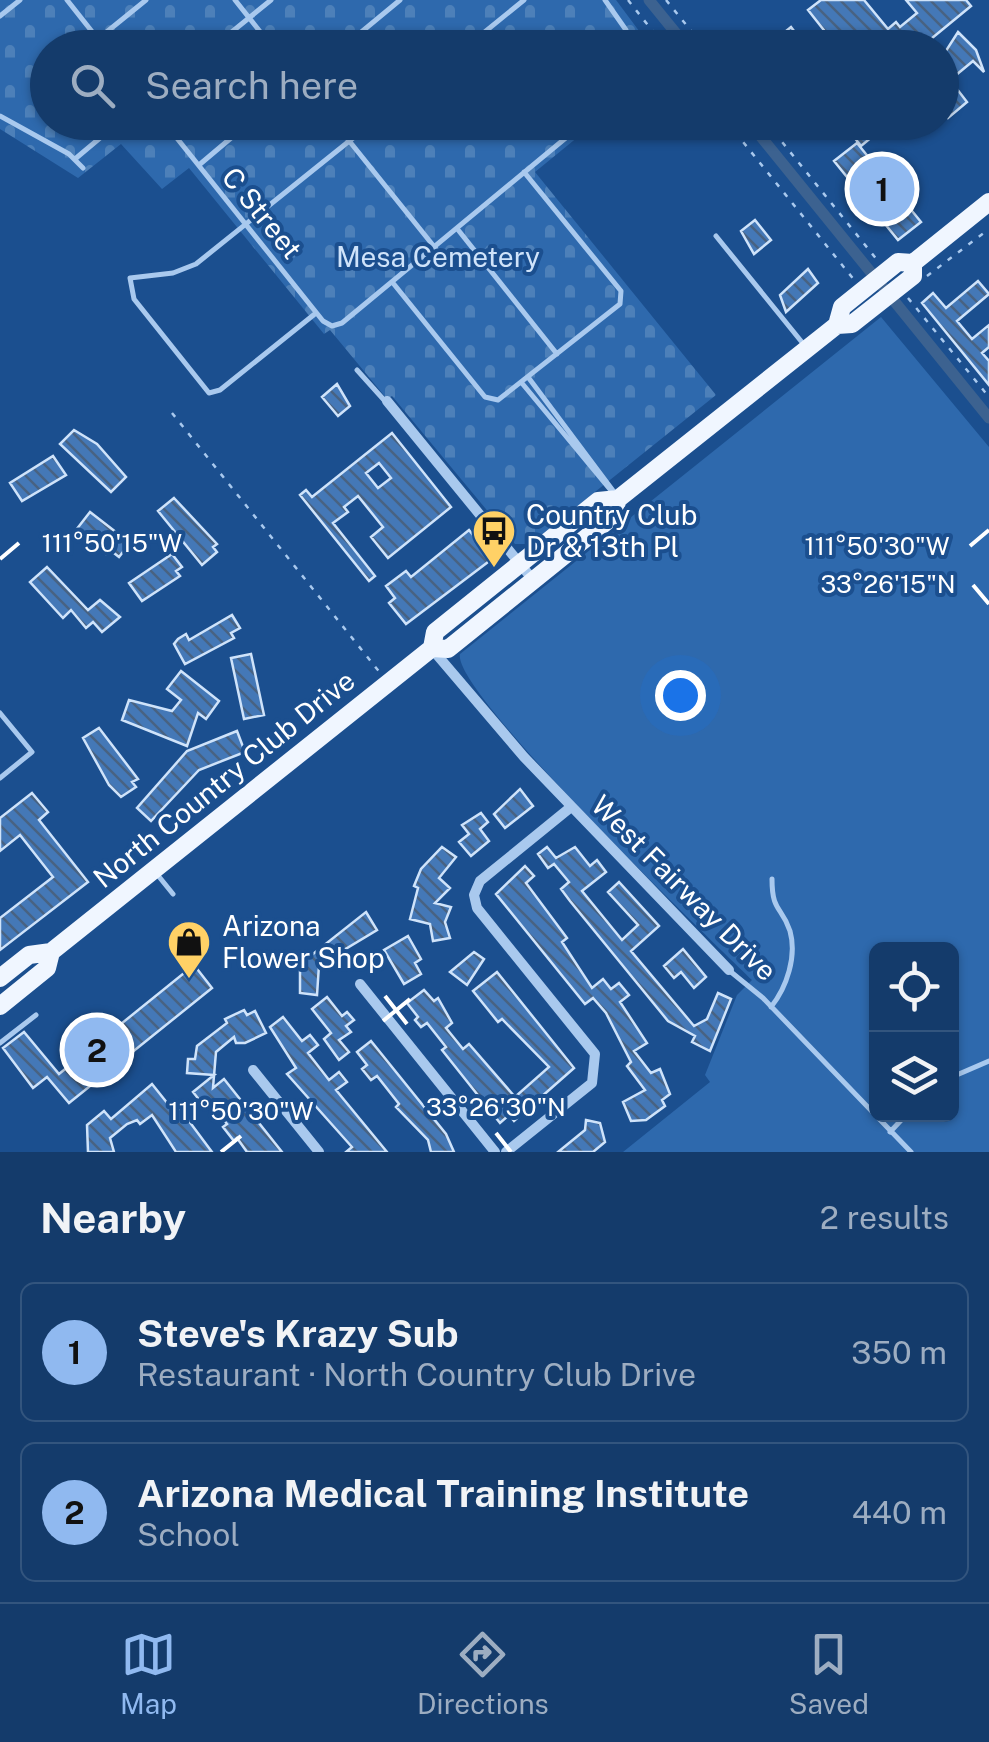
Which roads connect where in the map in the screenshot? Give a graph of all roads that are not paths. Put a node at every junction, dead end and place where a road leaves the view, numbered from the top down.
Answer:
1 (20, 0) edge
2 (67, 0) edge
3 (146, 0) edge
4 (235, 0) edge
5 (271, 0) edge
6 (400, 0) edge
7 (524, 0) edge
8 (605, 0) edge
9 (0, 16) edge
10 (249, 18) junction
11 (91, 30) edge
12 (109, 30) edge
13 (234, 30) edge
14 (259, 30) edge
15 (364, 30) edge
16 (488, 30) edge
17 (626, 30) edge
18 (0, 116) edge
19 (30, 133) edge
20 (42, 140) edge
21 (98, 140) edge
22 (178, 140) edge
23 (228, 140) edge
24 (351, 140) edge
25 (563, 140) edge
26 (349, 142) junction
27 (76, 159) junction
28 (198, 165) junction
29 (83, 168) dead end
30 (524, 172) junction
31 (989, 202) edge
32 (246, 225) junction
33 (459, 230) junction
34 (716, 236) dead end
35 (436, 249) junction
36 (919, 271) junction
37 (392, 283) junction
38 (316, 313) junction
39 (838, 325) junction
40 (807, 349) junction
41 (557, 354) junction
42 (356, 370) dead end
43 (528, 376) junction
44 (520, 382) junction
45 (387, 401) joint
46 (618, 498) junction
47 (520, 564) junction
48 (534, 580) junction
49 (432, 648) junction
50 (0, 712) edge
51 (0, 778) edge
52 (571, 807) junction
53 (154, 870) junction
54 (772, 880) dead end
55 (173, 894) dead end
56 (51, 952) junction
57 (729, 970) joint
58 (0, 978) edge
59 (360, 984) dead end
60 (0, 1006) edge
61 (771, 1007) junction
62 (36, 1015) dead end
63 (0, 1042) edge
64 (989, 1060) edge
65 (253, 1070) dead end
66 (959, 1074) edge
67 (899, 1122) edge
68 (890, 1132) junction
69 (320, 1152) edge
70 (495, 1152) edge
71 (506, 1152) edge
72 (911, 1152) edge

1 - 9 lane
2 - 11 lane
3 - 12 lane
4 - 10 lane
5 - 10 lane
6 - 15 lane
7 - 16 lane
8 - 17 lane
10 - 13 lane
10 - 14 lane
18 - 19 lane
20 - 27 lane
21 - 27 lane
22 - 28 lane, C Street
23 - 28 lane
24 - 26 lane
25 - 30 lane
26 - 32 lane
26 - 35 lane
27 - 29 lane
28 - 32 lane, C Street
30 - 33 lane
30 - 41 lane
31 - 36 main road, North Country Club Drive
32 - 38 lane, C Street
32 - 38 lane
33 - 35 lane
33 - 41 lane
34 - 40 lane
35 - 37 lane
36 - 39 main road, North Country Club Drive
36 - 39 main road, North Country Club Drive
37 - 38 lane, C Street
37 - 44 lane
39 - 40 main road, North Country Club Drive
40 - 46 main road, North Country Club Drive
41 - 43 lane
42 - 45 lane
43 - 44 lane
43 - 46 lane
44 - 46 lane
45 - 47 street
46 - 47 main road, North Country Club Drive
46 - 48 main road, North Country Club Drive
47 - 48 street
47 - 49 main road, North Country Club Drive
48 - 49 main road, North Country Club Drive
49 - 52 street, West Fairway Drive
49 - 53 main road, North Country Club Drive
50 - 51 lane
52 - 57 street, West Fairway Drive
52 - 71 street
53 - 55 lane
53 - 56 main road, North Country Club Drive
54 - 61 lane
56 - 58 main road, North Country Club Drive
56 - 60 main road, North Country Club Drive
57 - 61 lane, West Fairway Drive
59 - 70 street
61 - 68 lane, West Fairway Drive
62 - 63 lane
64 - 66 lane
65 - 69 street
67 - 68 lane
68 - 72 lane, West Fairway Drive

